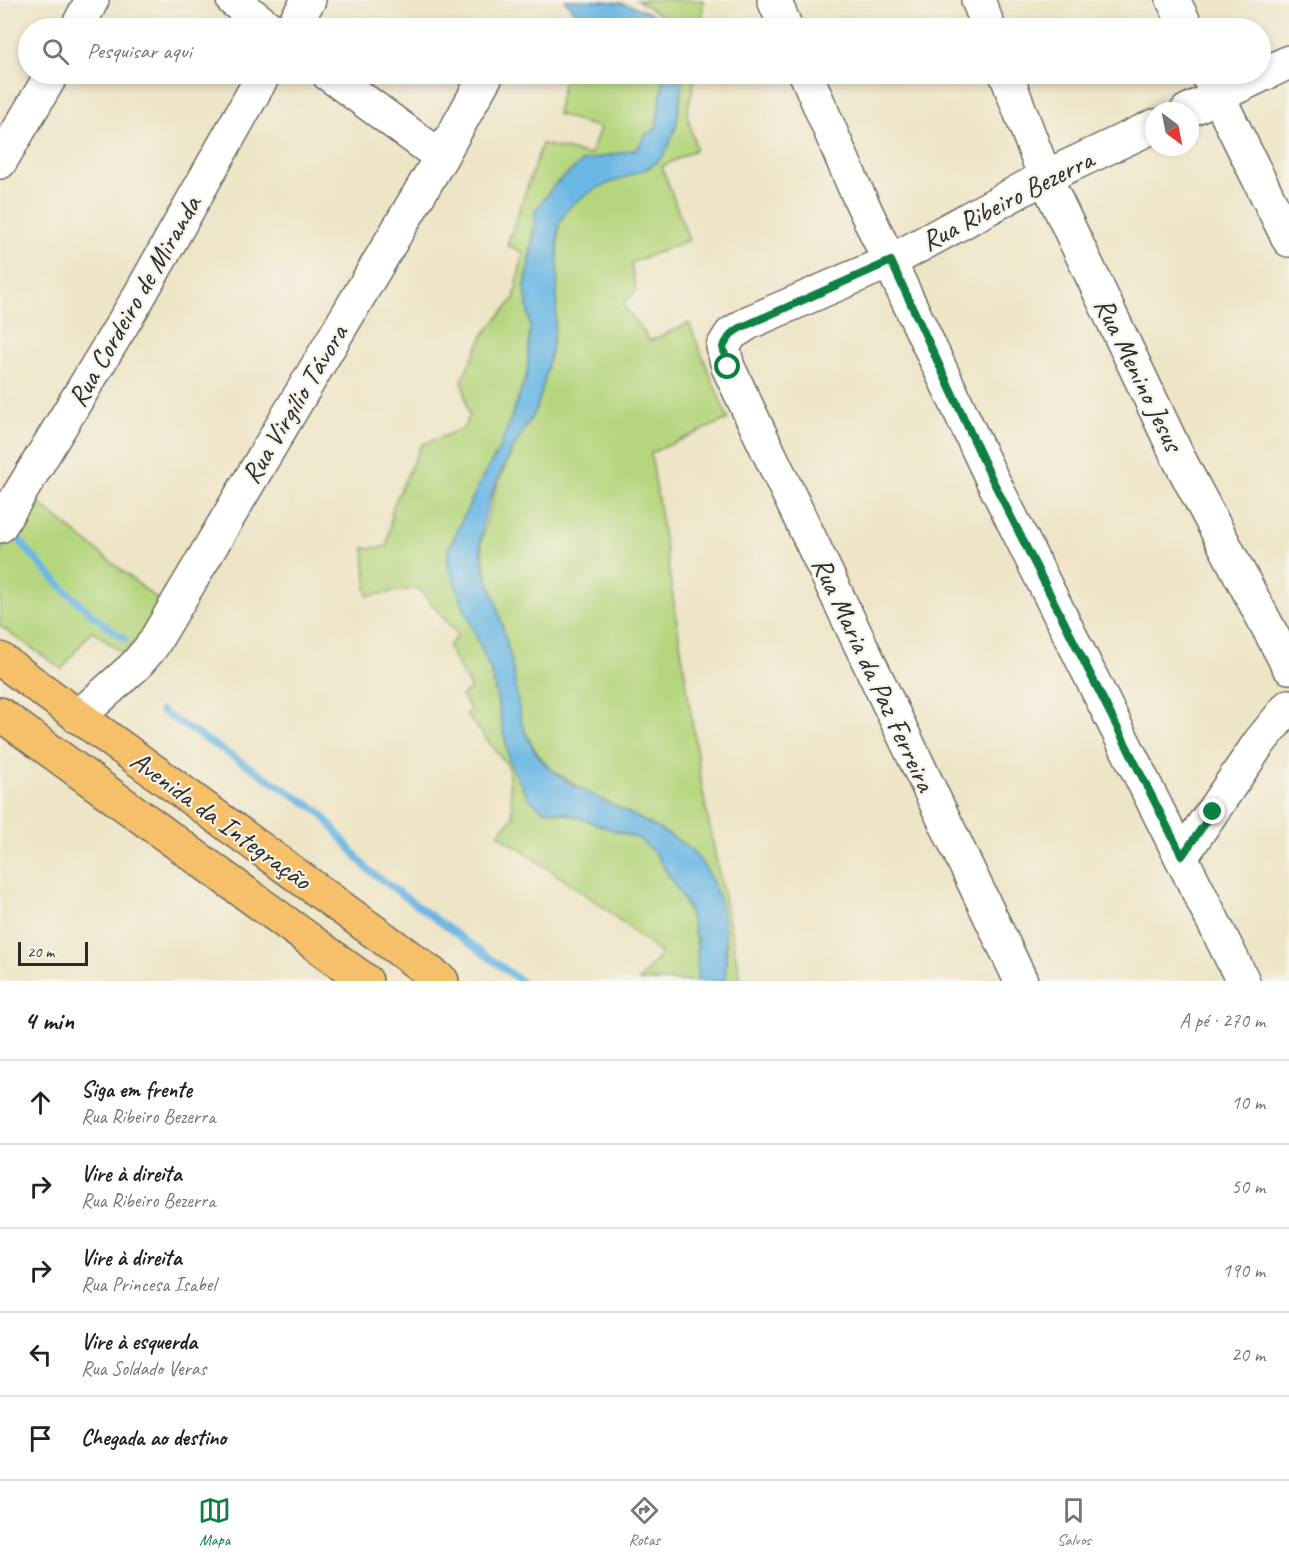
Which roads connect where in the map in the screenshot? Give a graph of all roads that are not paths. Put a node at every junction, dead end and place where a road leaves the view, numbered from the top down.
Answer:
1 (92, 0) edge
2 (233, 0) edge
3 (309, 0) edge
4 (774, 0) edge
5 (978, 0) edge
6 (1173, 0) edge
7 (82, 18) edge
8 (256, 18) edge
9 (297, 18) edge
10 (782, 18) edge
11 (984, 18) edge
12 (1181, 18) edge
13 (1289, 62) edge
14 (1271, 67) edge
15 (46, 84) edge
16 (258, 84) edge
17 (342, 84) edge
18 (481, 84) edge
19 (811, 84) edge
20 (1010, 84) edge
21 (1213, 85) edge
22 (1196, 102) edge
23 (1145, 130) edge
24 (441, 157) junction
25 (0, 162) edge
26 (1045, 177) junction
27 (1289, 240) edge
28 (891, 261) junction
29 (728, 367) joint
30 (0, 526) edge
31 (1286, 656) edge
32 (0, 659) edge
33 (35, 685) junction
34 (1289, 706) edge
35 (3, 717) edge
36 (78, 717) junction
37 (131, 755) junction
38 (104, 789) junction
39 (1182, 856) junction
40 (366, 981) edge
41 (442, 981) edge
42 (1021, 981) edge
43 (1243, 981) edge

1 - 7 street
2 - 8 street
3 - 9 street
4 - 10 street
5 - 11 street
6 - 12 street
13 - 14 street
15 - 25 street
16 - 30 street, Rua Cordeiro de Miranda
17 - 24 street
18 - 24 street, Rua Virgílio Távora
19 - 28 street
20 - 26 street, Rua Menino Jesus
21 - 22 street
21 - 27 street
23 - 26 street, Rua Ribeiro Bezerra
24 - 36 street, Rua Virgílio Távora
26 - 28 street, Rua Ribeiro Bezerra
26 - 31 street, Rua Menino Jesus
28 - 29 street, Rua Ribeiro Bezerra
28 - 39 street
29 - 42 street, Rua Maria da Paz Ferreira
32 - 33 main road, Avenida da Integração
33 - 35 main road
33 - 36 main road, Avenida da Integração
34 - 39 street
35 - 38 main road, Avenida da Integração
36 - 37 main road, Avenida da Integração
37 - 38 main road
37 - 41 main road, Avenida da Integração
38 - 40 main road, Avenida da Integração
39 - 43 street

